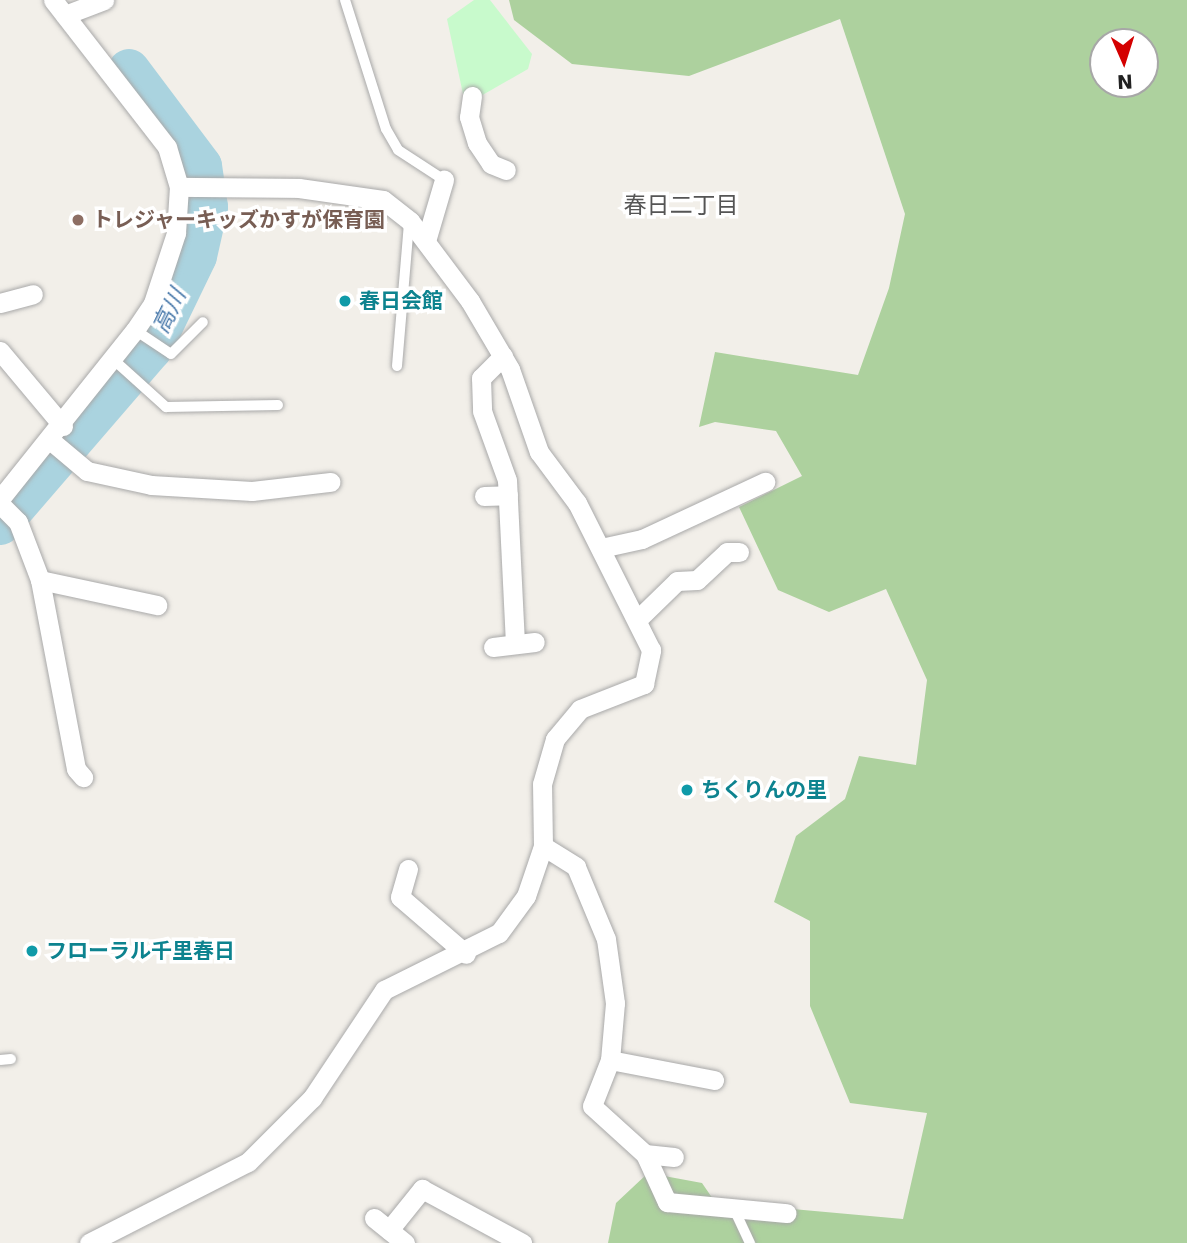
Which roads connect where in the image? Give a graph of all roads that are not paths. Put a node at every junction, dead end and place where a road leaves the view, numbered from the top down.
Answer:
1 (104, 0) edge
2 (345, 0) edge
3 (59, 8) edge
4 (472, 96) dead end
5 (506, 170) dead end
6 (444, 180) joint
7 (184, 187) junction
8 (410, 221) junction
9 (426, 242) junction
10 (33, 294) dead end
11 (0, 303) edge
12 (203, 321) dead end
13 (140, 333) junction
14 (0, 351) edge
15 (503, 356) junction
16 (119, 364) junction
17 (397, 366) dead end
18 (278, 405) dead end
19 (56, 437) junction
20 (330, 482) dead end
21 (765, 482) dead end
22 (508, 495) junction
23 (484, 496) dead end
24 (1, 504) edge
25 (601, 548) junction
26 (739, 552) dead end
27 (40, 580) junction
28 (157, 605) dead end
29 (639, 618) junction
30 (535, 642) dead end
31 (515, 643) junction
32 (493, 647) dead end
33 (83, 777) dead end
34 (543, 846) junction
35 (408, 869) dead end
36 (466, 954) junction
37 (611, 1060) junction
38 (714, 1080) dead end
39 (645, 1154) junction
40 (674, 1157) dead end
41 (734, 1208) junction
42 (786, 1213) dead end
43 (89, 1243) edge
44 (405, 1243) edge
45 (522, 1243) edge
46 (750, 1243) edge

1 - 3 street
2 - 6 lane
3 - 7 street
4 - 5 street
6 - 9 street
7 - 8 street
7 - 13 street
8 - 9 street
8 - 17 lane
9 - 15 street
10 - 11 street
12 - 13 lane
13 - 16 street
14 - 19 street
15 - 22 street
15 - 25 street
16 - 18 lane
16 - 19 street
19 - 20 street
19 - 24 street
21 - 25 street
22 - 23 street
22 - 31 street
24 - 27 street
25 - 29 street
26 - 29 street
27 - 28 street
27 - 33 street
29 - 34 street
30 - 31 street
31 - 32 street
34 - 36 street
34 - 37 street
35 - 36 street
36 - 43 street
37 - 38 street
37 - 39 street
39 - 40 street
39 - 41 street
41 - 42 street
41 - 46 lane
44 - 45 street

